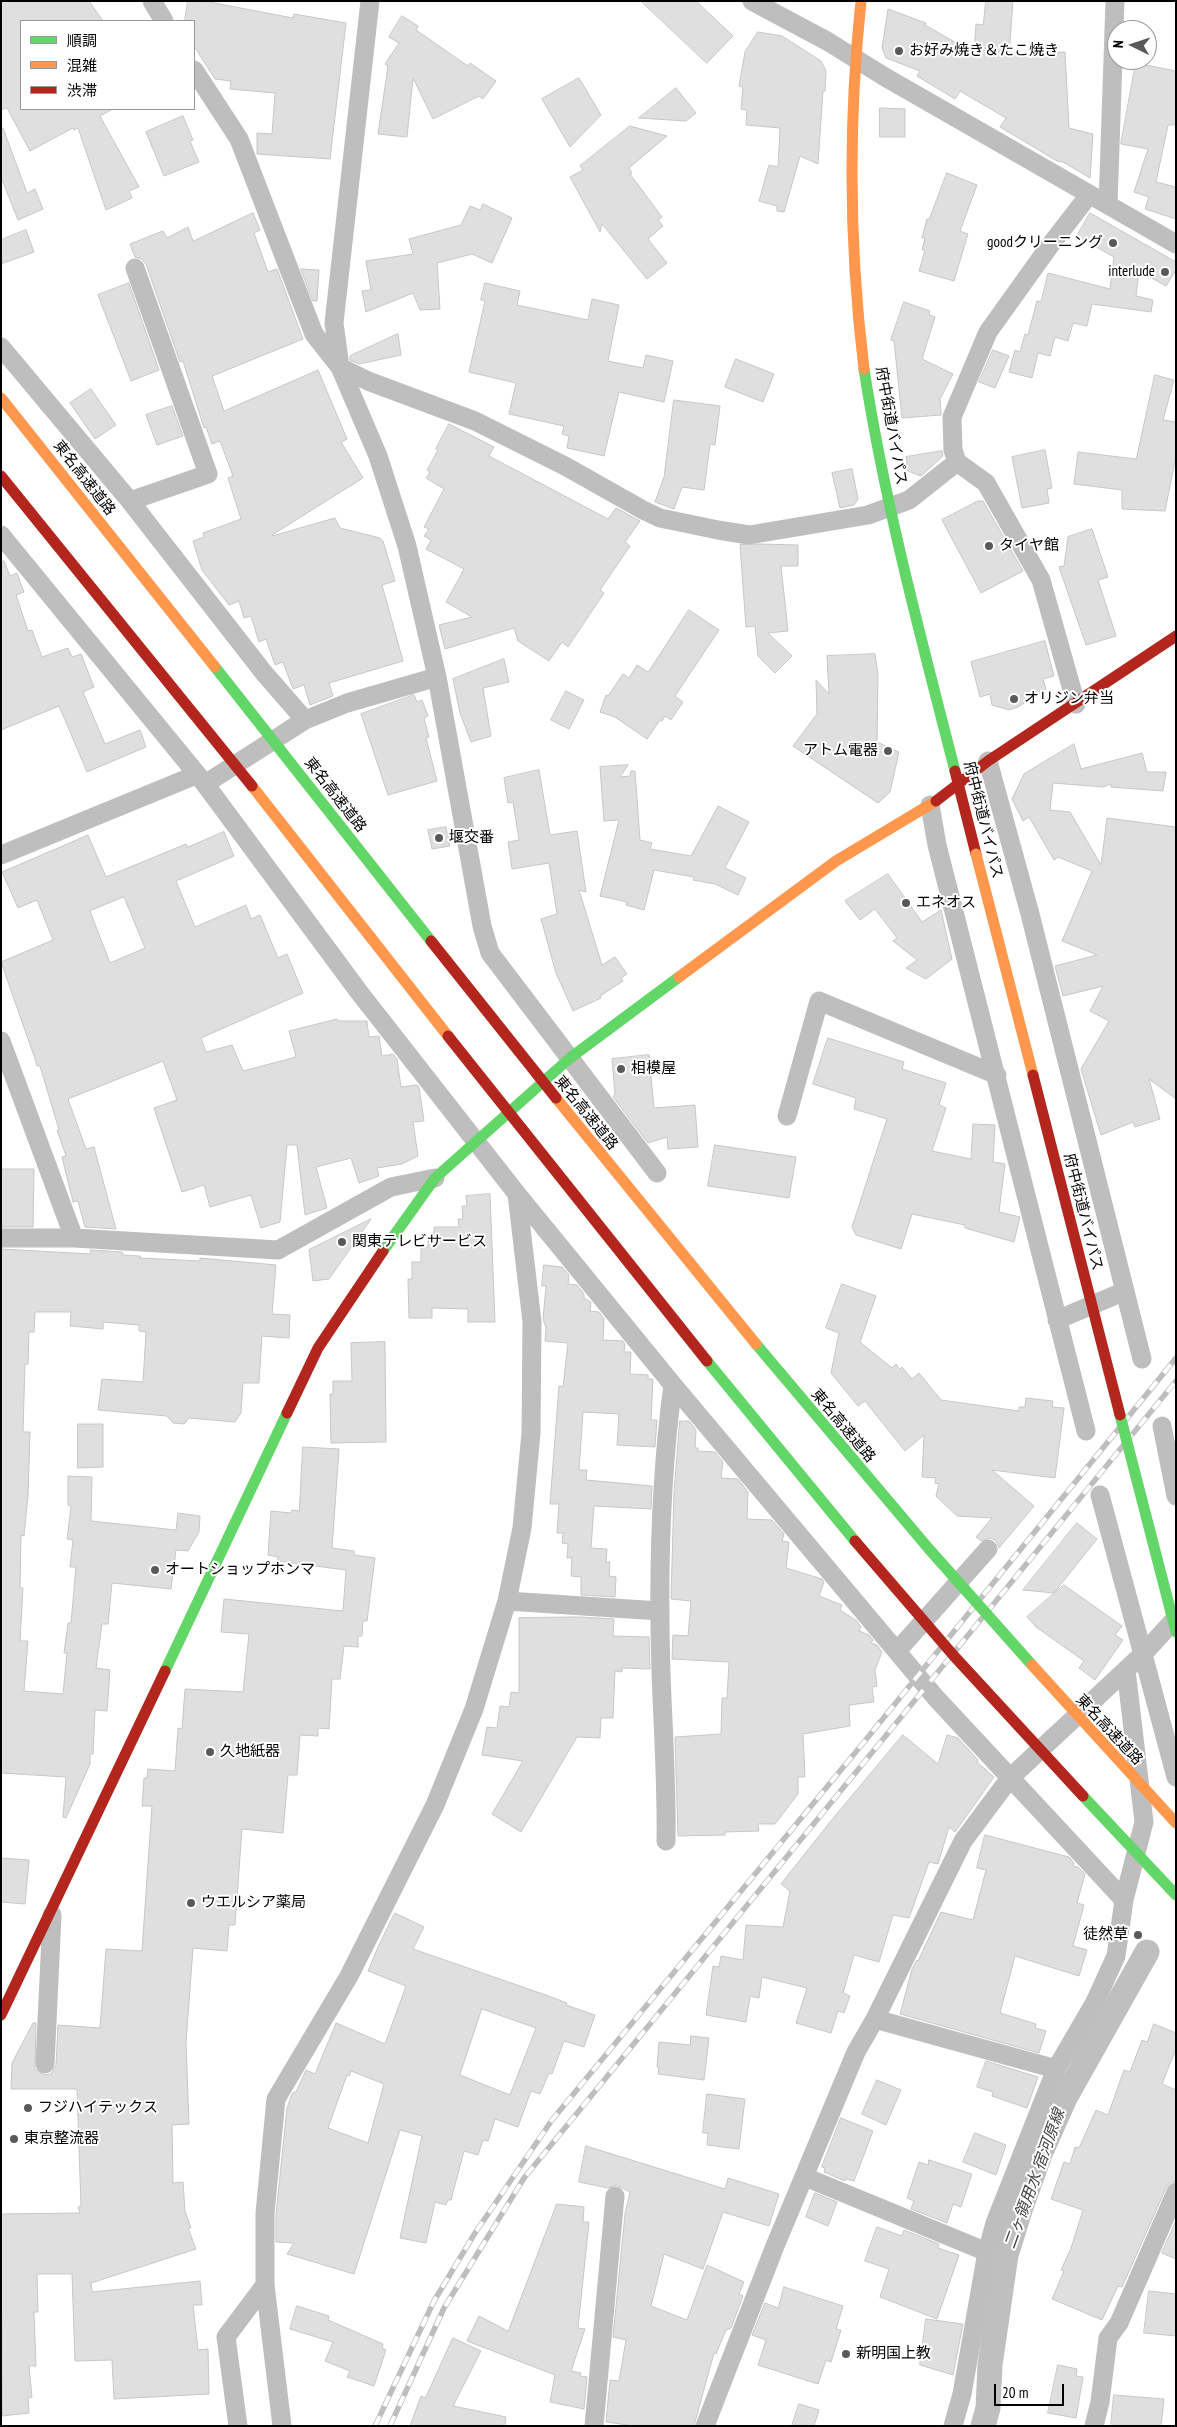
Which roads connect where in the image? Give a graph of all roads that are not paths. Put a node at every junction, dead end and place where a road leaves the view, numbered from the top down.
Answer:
1 (152, 1) edge
2 (370, 1) edge
3 (752, 1) edge
4 (862, 1) edge
5 (1115, 1) edge
6 (163, 20) edge
7 (854, 59) junction
8 (195, 72) edge
9 (1089, 195) junction
10 (1108, 205) junction
11 (1176, 244) edge
12 (135, 268) dead end
13 (1, 347) edge
14 (340, 367) junction
15 (1, 398) edge
16 (957, 462) junction
17 (1, 476) edge
18 (130, 501) junction
19 (890, 507) junction
20 (1, 535) edge
21 (1176, 636) edge
22 (437, 677) junction
23 (1076, 704) junction
24 (305, 720) junction
25 (988, 761) junction
26 (200, 779) junction
27 (958, 782) junction
28 (930, 805) junction
29 (1, 855) edge
30 (1, 1042) edge
31 (570, 1058) junction
32 (997, 1075) junction
33 (787, 1116) dead end
34 (476, 1140) junction
35 (657, 1173) dead end
36 (435, 1178) junction
37 (517, 1194) junction
38 (1, 1238) edge
39 (74, 1238) junction
40 (1125, 1291) junction
41 (1057, 1320) junction
42 (1142, 1359) dead end
43 (673, 1385) junction
44 (1162, 1426) dead end
45 (1086, 1431) dead end
46 (1100, 1495) dead end
47 (1176, 1496) edge
48 (988, 1549) dead end
49 (507, 1601) junction
50 (660, 1611) junction
51 (1176, 1618) edge
52 (1176, 1632) edge
53 (898, 1650) junction
54 (1143, 1654) junction
55 (1126, 1670) junction
56 (1176, 1777) edge
57 (1010, 1778) junction
58 (1176, 1823) edge
59 (666, 1841) dead end
60 (1176, 1896) edge
61 (1124, 1900) junction
62 (52, 1906) junction
63 (1, 2015) edge
64 (875, 2019) junction
65 (45, 2064) dead end
66 (1056, 2069) junction
67 (805, 2177) junction
68 (1176, 2192) edge
69 (615, 2196) dead end
70 (987, 2252) junction
71 (265, 2285) junction
72 (238, 2426) edge
73 (282, 2426) edge
74 (594, 2426) edge
75 (705, 2426) edge
76 (953, 2426) edge
77 (1094, 2426) edge

1 - 6 street
2 - 14 street
3 - 7 street
4 - 7 main road, 府中街道バイパス
5 - 10 street
7 - 9 street
7 - 19 main road, 府中街道バイパス
8 - 14 street
9 - 10 street
9 - 16 street
10 - 11 street
12 - 18 street
13 - 18 street
14 - 19 street
14 - 22 street
15 - 58 main road, 東名高速道路, bridge
16 - 19 street
16 - 23 street
17 - 60 main road, bridge
18 - 24 street
19 - 27 main road, 府中街道バイパス
20 - 26 street
21 - 23 main road
22 - 24 street
22 - 31 street
23 - 25 main road
24 - 26 street
25 - 27 main road
25 - 40 street
26 - 29 street
26 - 34 street
27 - 28 main road
27 - 52 main road, 府中街道バイパス, bridge
28 - 31 main road
28 - 32 street
30 - 39 street
31 - 34 main road
31 - 35 street
32 - 33 street
32 - 41 street
34 - 36 main road
34 - 37 street
36 - 39 street
36 - 62 main road
37 - 43 street
37 - 49 street
38 - 39 street
40 - 41 street
40 - 42 street
41 - 45 street
43 - 50 street
43 - 53 street
44 - 47 street
46 - 54 street
48 - 53 street
49 - 50 street
49 - 71 street
50 - 59 street
51 - 54 street
53 - 57 street
54 - 55 street
54 - 56 street
55 - 57 street
55 - 61 street
57 - 61 street
57 - 64 street
61 - 66 street
62 - 63 main road
62 - 65 street
64 - 66 street
64 - 67 street
66 - 70 street
67 - 70 street
67 - 75 street
68 - 77 street
69 - 74 street
70 - 76 street
71 - 72 street
71 - 73 street

